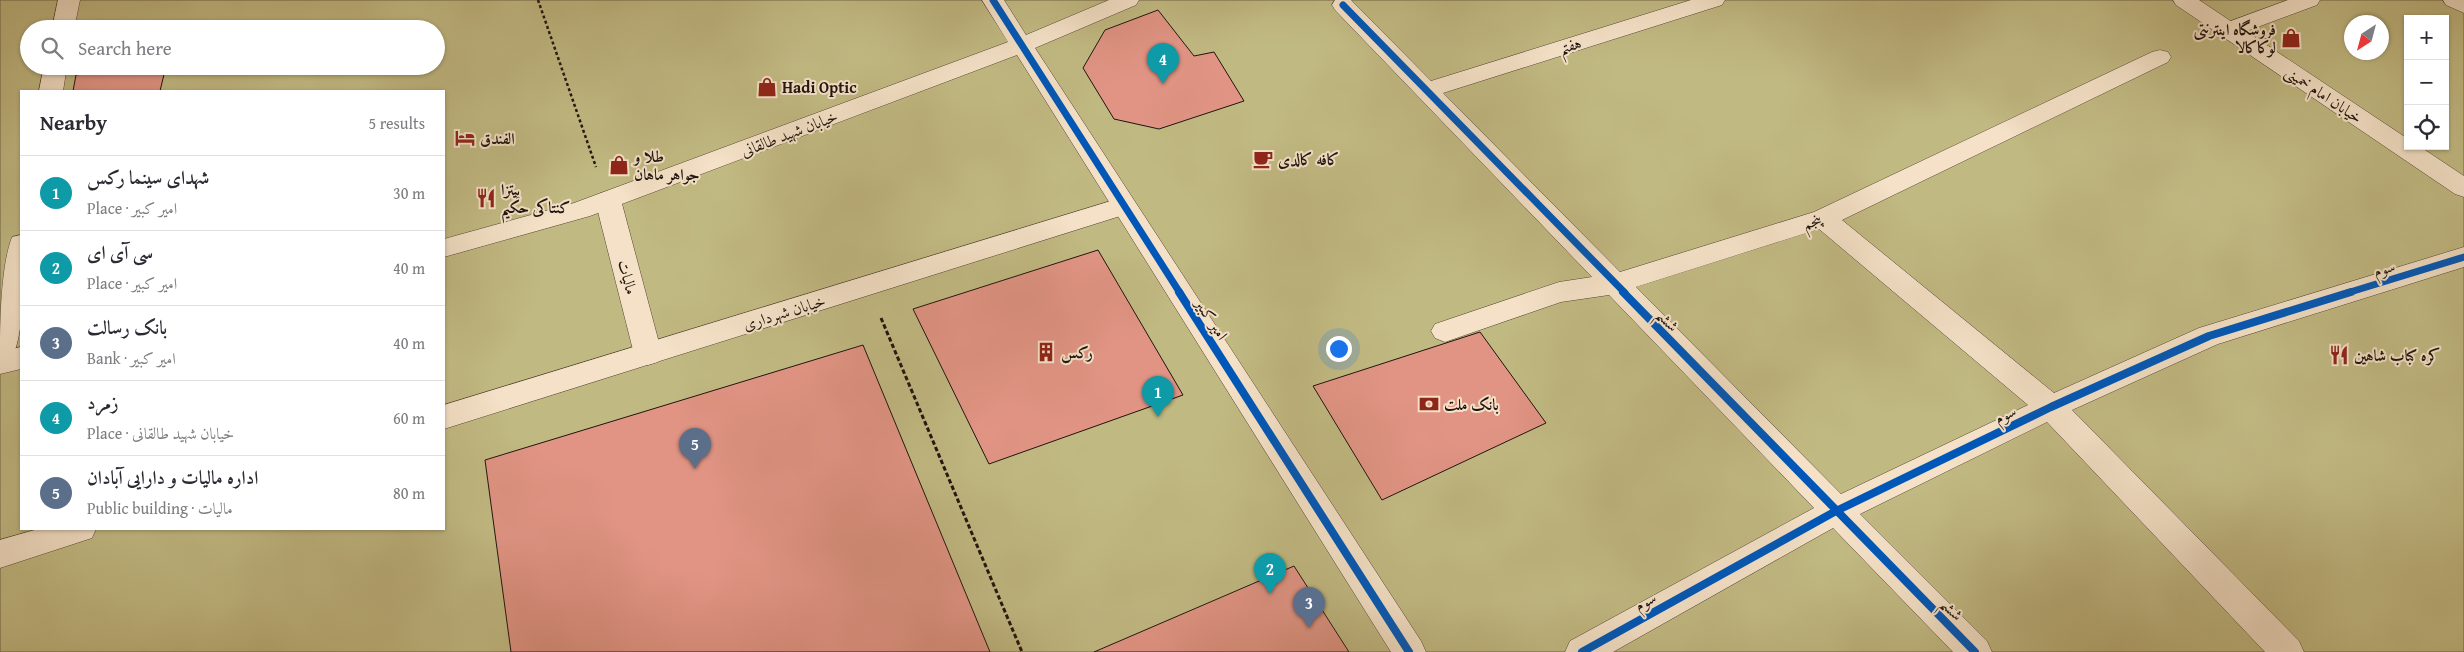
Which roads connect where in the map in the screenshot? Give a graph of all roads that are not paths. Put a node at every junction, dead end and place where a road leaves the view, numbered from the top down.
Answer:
1 (69, 0) edge
2 (993, 0) edge
3 (1128, 0) edge
4 (1714, 0) edge
5 (2184, 0) edge
6 (2309, 0) edge
7 (2454, 0) edge
8 (1343, 5) dead end
9 (2464, 6) edge
10 (65, 20) edge
11 (2228, 30) junction
12 (1022, 45) junction
13 (2160, 57) dead end
14 (54, 75) edge
15 (51, 90) edge
16 (1426, 90) junction
17 (2464, 188) edge
18 (608, 200) junction
19 (1124, 206) junction
20 (1823, 218) junction
21 (445, 248) edge
22 (20, 249) edge
23 (2464, 257) edge
24 (1614, 284) junction
25 (1445, 331) dead end
26 (0, 354) edge
27 (648, 354) junction
28 (20, 358) edge
29 (0, 363) edge
30 (2051, 408) junction
31 (445, 417) edge
32 (1836, 511) junction
33 (78, 530) edge
34 (0, 554) edge
35 (1408, 652) edge
36 (1582, 652) edge
37 (1975, 652) edge
38 (2286, 652) edge

1 - 10 street
2 - 12 street, امیر کبیر
3 - 12 street, خیابان شهيد طالقانی
4 - 16 street, هفتم
5 - 11 street, خیابان امام خمینی
6 - 11 street
7 - 9 street
8 - 16 street, ششم
11 - 17 street, خیابان امام خمینی
12 - 18 street, خیابان شهيد طالقانی
12 - 19 street, امیر کبیر
13 - 20 street, پنجم
14 - 15 street
16 - 24 street, ششم
18 - 21 street, خیابان شهيد طالقانی
18 - 27 street, مالیات
19 - 27 street, خیابان شهرداری
19 - 35 street, امیر کبیر
20 - 24 street, پنجم
20 - 30 street
22 - 26 street
23 - 30 street, سوم
24 - 25 street, پنجم
24 - 32 street, ششم
27 - 31 street, خیابان شهرداری
28 - 29 street
30 - 32 street, سوم
30 - 38 street
32 - 36 street, سوم
32 - 37 street, ششم
33 - 34 street

